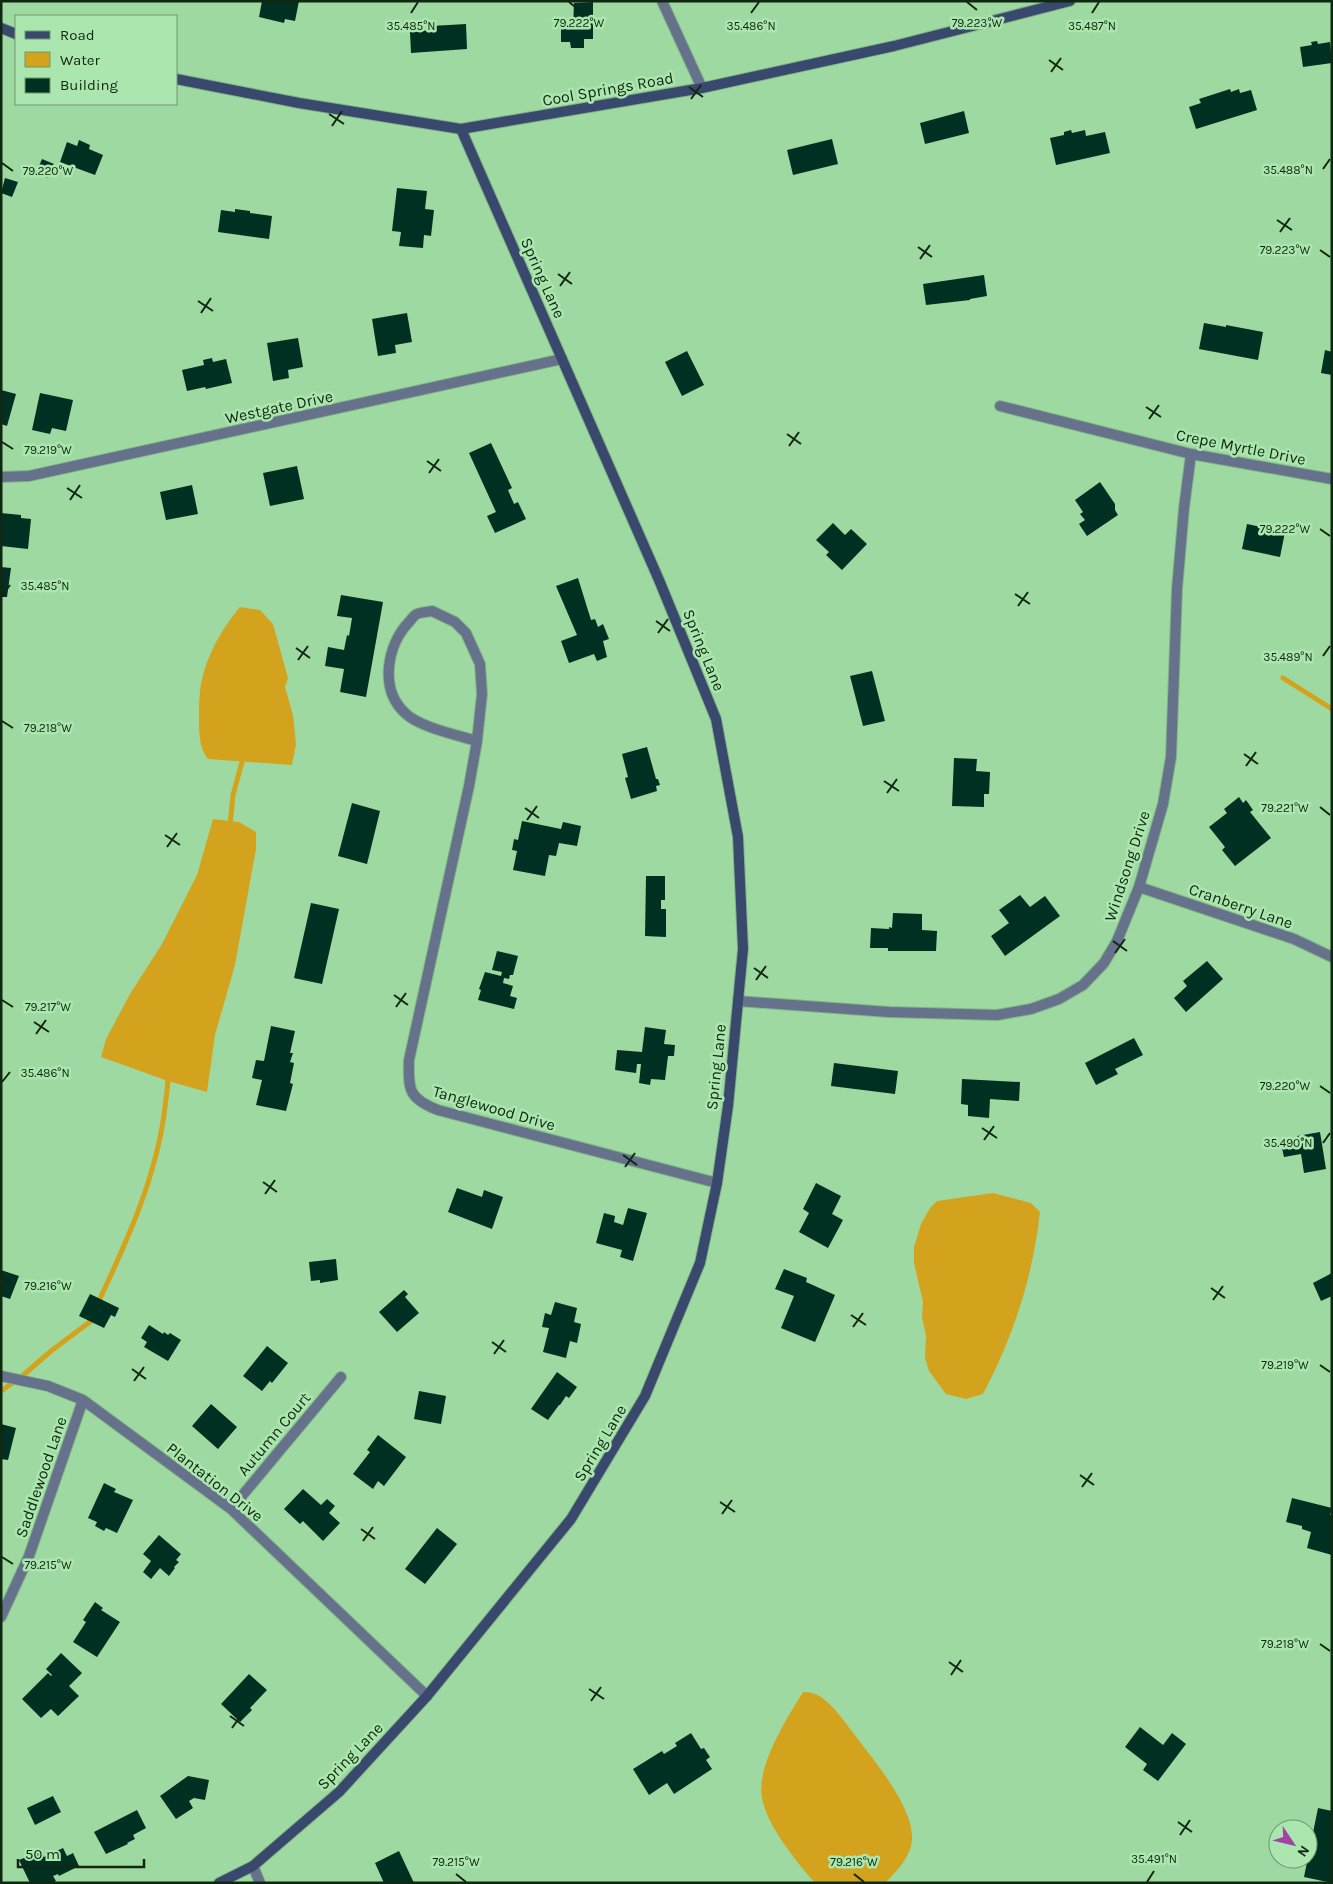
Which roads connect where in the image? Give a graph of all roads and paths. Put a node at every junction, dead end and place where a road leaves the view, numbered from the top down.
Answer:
1 (662, 1) edge
2 (1070, 1) edge
3 (1, 28) edge
4 (15, 34) edge
5 (178, 79) edge
6 (702, 88) junction
7 (461, 129) junction
8 (562, 359) junction
9 (1000, 406) dead end
10 (1191, 454) junction
11 (1, 477) edge
12 (1332, 479) edge
13 (477, 741) junction
14 (1139, 887) junction
15 (1332, 957) edge
16 (738, 1001) junction
17 (717, 1184) junction
18 (1, 1376) edge
19 (341, 1378) dead end
20 (83, 1400) junction
21 (231, 1509) junction
22 (1, 1617) edge
23 (427, 1696) junction
24 (252, 1866) junction
25 (219, 1883) edge
26 (260, 1883) edge

1 - 6 street
2 - 6 street, Cool Springs Road
3 - 4 street
5 - 7 street, Cool Springs Road
6 - 7 street, Cool Springs Road
7 - 8 street, Spring Lane
8 - 11 street, Westgate Drive
8 - 16 street, Spring Lane
9 - 10 street, Crepe Myrtle Drive
10 - 12 street, Crepe Myrtle Drive
10 - 14 street, Windsong Drive
13 - 13 street, Tanglewood Drive
13 - 17 street, Tanglewood Drive
14 - 15 street, Cranberry Lane
14 - 16 street, Windsong Drive
16 - 17 street, Spring Lane
17 - 23 street, Spring Lane
18 - 20 street, Plantation Drive
19 - 21 street, Autumn Court
20 - 21 street, Plantation Drive
20 - 22 street, Saddlewood Lane
21 - 23 street, Plantation Drive
23 - 24 street, Spring Lane
24 - 25 street, Spring Lane
24 - 26 street

